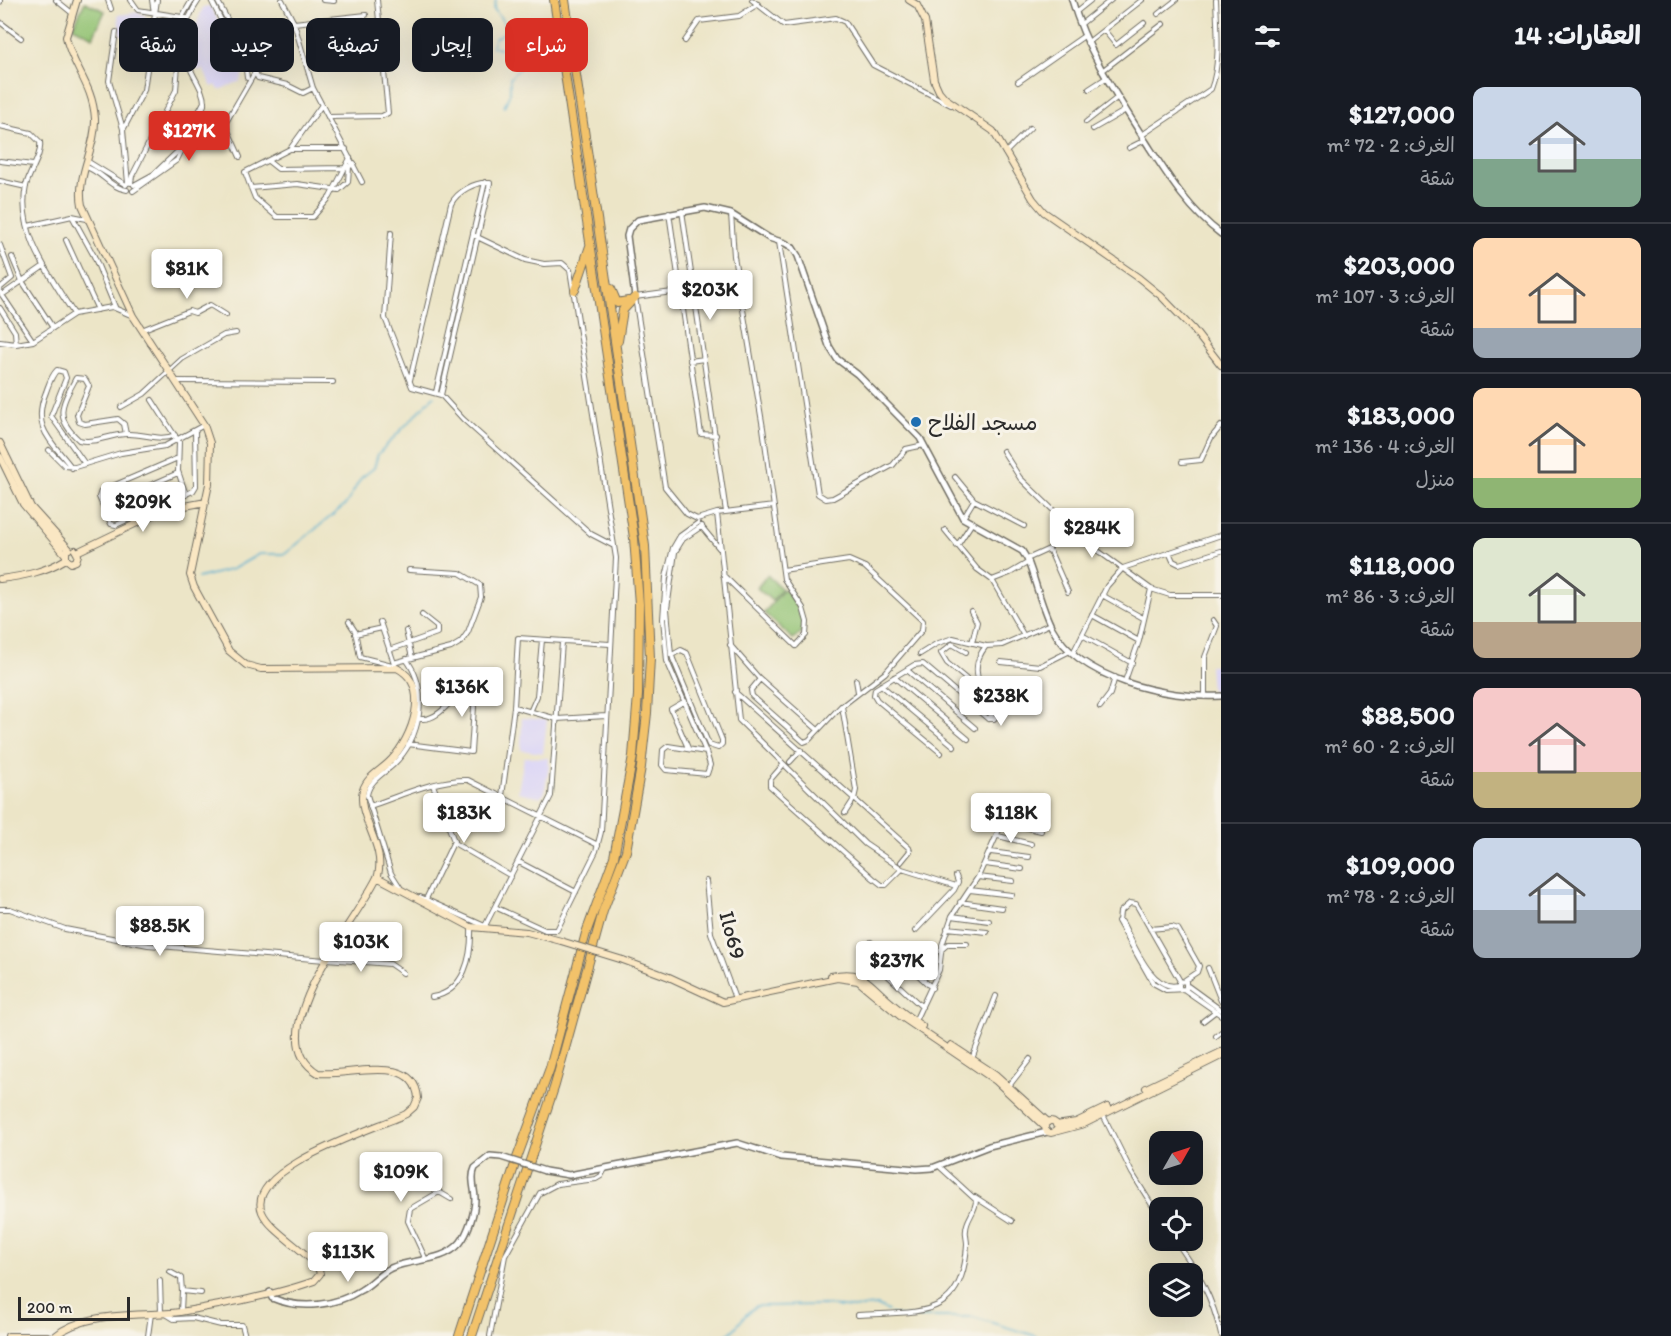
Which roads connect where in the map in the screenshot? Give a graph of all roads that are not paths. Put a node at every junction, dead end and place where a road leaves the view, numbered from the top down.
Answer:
1 (56, 0) edge
2 (77, 0) edge
3 (108, 0) edge
4 (130, 0) edge
5 (152, 0) edge
6 (157, 0) edge
7 (192, 0) edge
8 (199, 0) edge
9 (211, 0) edge
10 (217, 0) edge
11 (282, 0) edge
12 (323, 0) edge
13 (377, 0) edge
14 (554, 0) edge
15 (565, 0) edge
16 (752, 0) edge
17 (910, 0) edge
18 (1072, 0) edge
19 (1091, 0) edge
20 (1111, 0) edge
21 (1142, 0) edge
22 (1176, 0) edge
23 (1216, 0) edge
24 (334, 2) dead end
25 (758, 4) junction
26 (111, 9) dead end
27 (1075, 12) junction
28 (155, 13) junction
29 (72, 14) junction
30 (1158, 14) dead end
31 (366, 15) dead end
32 (182, 17) junction
33 (188, 18) joint
34 (291, 18) edge
35 (1219, 21) edge
36 (0, 22) edge
37 (294, 23) joint
38 (1144, 23) dead end
39 (1163, 24) dead end
40 (1080, 25) junction
41 (1104, 30) junction
42 (116, 32) dead end
43 (1084, 36) junction
44 (21, 38) dead end
45 (685, 41) dead end
46 (1087, 43) junction
47 (1219, 60) edge
48 (1102, 71) junction
49 (193, 72) edge
50 (255, 74) junction
51 (246, 78) dead end
52 (1106, 78) junction
53 (1018, 82) dead end
54 (313, 88) junction
55 (1089, 89) dead end
56 (1118, 97) junction
57 (321, 106) junction
58 (958, 107) junction
59 (1126, 110) junction
60 (328, 117) junction
61 (1086, 122) dead end
62 (0, 126) edge
63 (1030, 128) dead end
64 (1093, 129) dead end
65 (123, 130) junction
66 (1144, 138) junction
67 (1130, 147) dead end
68 (290, 149) junction
69 (346, 149) junction
70 (1005, 153) junction
71 (240, 157) dead end
72 (351, 157) junction
73 (0, 161) edge
74 (268, 161) junction
75 (354, 163) junction
76 (87, 164) junction
77 (33, 165) junction
78 (345, 168) junction
79 (0, 181) edge
80 (362, 182) dead end
81 (130, 186) junction
82 (26, 187) junction
83 (251, 188) junction
84 (334, 189) junction
85 (82, 205) junction
86 (682, 211) junction
87 (669, 213) junction
88 (731, 214) junction
89 (72, 216) junction
90 (87, 219) junction
91 (28, 226) junction
92 (391, 233) dead end
93 (1221, 234) edge
94 (475, 236) junction
95 (66, 240) dead end
96 (779, 242) junction
97 (0, 245) edge
98 (590, 245) junction
99 (12, 256) dead end
100 (44, 266) junction
101 (605, 270) junction
102 (22, 281) junction
103 (575, 290) junction
104 (680, 291) junction
105 (1, 292) edge
106 (635, 297) junction
107 (0, 308) edge
108 (115, 308) junction
109 (98, 310) junction
110 (74, 314) junction
111 (226, 315) dead end
112 (133, 316) junction
113 (53, 328) junction
114 (144, 329) junction
115 (236, 333) dead end
116 (0, 337) edge
117 (33, 341) junction
118 (2, 342) edge
119 (16, 344) junction
120 (617, 355) junction
121 (704, 359) junction
122 (690, 361) junction
123 (1221, 365) edge
124 (170, 369) junction
125 (410, 380) junction
126 (177, 381) junction
127 (333, 382) dead end
128 (436, 392) junction
129 (441, 395) junction
130 (152, 400) dead end
131 (121, 407) dead end
132 (204, 424) junction
133 (1221, 426) edge
134 (195, 431) junction
135 (126, 434) junction
136 (175, 435) junction
137 (716, 435) junction
138 (178, 440) junction
139 (0, 443) edge
140 (924, 445) junction
141 (49, 450) dead end
142 (1003, 451) dead end
143 (0, 457) edge
144 (178, 458) junction
145 (1182, 462) dead end
146 (85, 464) junction
147 (72, 468) junction
148 (178, 473) junction
149 (955, 477) dead end
150 (186, 495) junction
151 (975, 500) junction
152 (206, 502) junction
153 (103, 506) junction
154 (774, 506) junction
155 (726, 512) junction
156 (717, 513) junction
157 (692, 517) junction
158 (963, 518) junction
159 (972, 523) junction
160 (700, 525) junction
161 (1024, 526) dead end
162 (718, 530) junction
163 (945, 530) dead end
164 (708, 534) junction
165 (1221, 535) edge
166 (614, 546) junction
167 (957, 546) junction
168 (1221, 551) edge
169 (77, 552) junction
170 (1169, 552) junction
171 (67, 554) junction
172 (721, 554) junction
173 (1028, 560) junction
174 (1123, 568) junction
175 (409, 570) dead end
176 (783, 570) junction
177 (723, 575) junction
178 (0, 579) edge
179 (992, 580) junction
180 (1151, 589) junction
181 (1068, 592) dead end
182 (1102, 595) junction
183 (1221, 595) edge
184 (971, 611) dead end
185 (422, 615) dead end
186 (1092, 615) junction
187 (1143, 618) junction
188 (1213, 620) dead end
189 (349, 622) dead end
190 (380, 622) dead end
191 (1050, 624) junction
192 (382, 628) junction
193 (406, 631) dead end
194 (355, 634) junction
195 (1082, 635) junction
196 (1024, 636) junction
197 (542, 640) junction
198 (1139, 641) junction
199 (562, 642) junction
200 (972, 643) junction
201 (409, 644) junction
202 (610, 644) junction
203 (729, 644) junction
204 (986, 646) junction
205 (389, 650) junction
206 (966, 652) dead end
207 (1071, 652) junction
208 (920, 654) dead end
209 (669, 656) junction
210 (412, 658) junction
211 (406, 660) junction
212 (1001, 663) dead end
213 (1132, 663) junction
214 (392, 665) junction
215 (907, 669) junction
216 (894, 677) junction
217 (1115, 677) junction
218 (760, 679) junction
219 (856, 680) dead end
220 (1125, 681) junction
221 (881, 685) junction
222 (735, 692) junction
223 (858, 692) junction
224 (1221, 696) edge
225 (1204, 697) junction
226 (685, 701) junction
227 (842, 706) junction
228 (1003, 706) junction
229 (514, 707) junction
230 (1100, 707) dead end
231 (1012, 708) dead end
232 (530, 712) junction
233 (606, 716) junction
234 (417, 718) junction
235 (557, 719) junction
236 (975, 728) dead end
237 (818, 730) junction
238 (968, 739) dead end
239 (408, 744) junction
240 (954, 746) dead end
241 (688, 749) junction
242 (801, 750) junction
243 (706, 752) junction
244 (941, 753) dead end
245 (790, 762) dead end
246 (783, 765) junction
247 (433, 785) junction
248 (502, 796) junction
249 (854, 799) junction
250 (370, 806) junction
251 (845, 813) dead end
252 (542, 816) junction
253 (1046, 818) dead end
254 (1004, 822) junction
255 (1041, 831) dead end
256 (998, 836) junction
257 (454, 843) junction
258 (1031, 844) dead end
259 (598, 845) junction
260 (990, 852) junction
261 (1029, 857) dead end
262 (518, 861) junction
263 (901, 862) dead end
264 (985, 864) junction
265 (902, 869) junction
266 (1022, 869) dead end
267 (511, 876) junction
268 (956, 876) dead end
269 (978, 877) junction
270 (377, 878) junction
271 (706, 881) dead end
272 (1013, 881) dead end
273 (956, 886) junction
274 (970, 890) junction
275 (576, 892) junction
276 (1012, 895) dead end
277 (426, 899) junction
278 (960, 902) junction
279 (495, 907) junction
280 (1002, 908) dead end
281 (0, 909) edge
282 (952, 916) junction
283 (989, 921) dead end
284 (471, 927) junction
285 (487, 928) junction
286 (947, 928) junction
287 (1150, 929) junction
288 (915, 931) dead end
289 (987, 932) dead end
290 (871, 942) dead end
291 (967, 945) dead end
292 (941, 950) junction
293 (326, 959) junction
294 (1208, 968) dead end
295 (913, 970) dead end
296 (403, 973) dead end
297 (885, 973) dead end
298 (860, 976) junction
299 (1182, 985) junction
300 (932, 988) junction
301 (734, 996) junction
302 (996, 996) dead end
303 (432, 997) dead end
304 (713, 999) junction
305 (1221, 1001) edge
306 (922, 1007) junction
307 (1218, 1011) edge
308 (1221, 1015) edge
309 (1203, 1021) dead end
310 (914, 1024) junction
311 (1221, 1032) edge
312 (1216, 1036) dead end
313 (1221, 1052) edge
314 (1221, 1056) edge
315 (972, 1059) junction
316 (1030, 1059) dead end
317 (1010, 1086) junction
318 (1103, 1114) junction
319 (1050, 1128) junction
320 (939, 1166) junction
321 (605, 1169) junction
322 (973, 1195) junction
323 (451, 1199) dead end
324 (1149, 1200) edge
325 (1012, 1221) dead end
326 (1183, 1251) edge
327 (426, 1260) junction
328 (170, 1272) dead end
329 (160, 1281) dead end
330 (182, 1291) junction
331 (270, 1292) junction
332 (201, 1293) dead end
333 (181, 1311) junction
334 (151, 1314) junction
335 (164, 1314) junction
336 (858, 1315) dead end
337 (1221, 1335) edge
338 (8, 1336) edge
339 (47, 1336) edge
340 (54, 1336) edge
341 (148, 1336) edge
342 (245, 1336) edge
343 (459, 1336) edge
344 (472, 1336) edge
345 (490, 1336) edge

1 - 29 street
2 - 29 main road
3 - 26 street
4 - 28 street
5 - 28 street
6 - 28 street
7 - 32 street
8 - 33 street
9 - 51 street
10 - 50 street
11 - 34 street
12 - 24 street
13 - 60 street
14 - 98 highway
15 - 101 highway
16 - 25 street
17 - 58 main road
18 - 27 street
19 - 27 street
20 - 40 street
21 - 41 street
22 - 30 street
23 - 35 street
25 - 45 street
25 - 58 street
27 - 40 street
28 - 32 street
28 - 65 street
29 - 76 main road
31 - 37 street
32 - 33 street
32 - 81 street
35 - 47 street
36 - 44 street
37 - 54 street
38 - 41 street
39 - 48 street
40 - 43 street
41 - 46 street
42 - 65 street
43 - 46 street
43 - 53 street
46 - 48 street
47 - 66 street
48 - 52 street
49 - 81 street
50 - 54 street
50 - 71 street
52 - 55 street
52 - 56 street
54 - 57 street
56 - 59 street
56 - 61 street
57 - 60 street
57 - 68 street
58 - 70 main road
59 - 64 street
59 - 66 street
60 - 69 street
62 - 77 street
63 - 70 street
65 - 81 street
66 - 67 street
66 - 93 street
68 - 69 street
68 - 74 street
69 - 72 street
70 - 123 main road
72 - 75 street
72 - 78 street
73 - 77 street
74 - 78 street
74 - 83 street
75 - 80 street
75 - 84 street
76 - 81 street
76 - 85 main road
77 - 82 street
78 - 84 street
79 - 82 street
82 - 91 street
83 - 84 street
83 - 84 street
85 - 89 street
85 - 90 main road
86 - 87 street
86 - 88 street
86 - 121 street
87 - 104 street
87 - 106 street
88 - 96 street
88 - 154 street
89 - 90 street
89 - 91 street
89 - 108 street
90 - 112 main road
91 - 100 street
92 - 125 street
94 - 103 street
94 - 125 street
94 - 128 street
94 - 129 street
95 - 109 street
96 - 140 street
96 - 140 street
97 - 105 street
98 - 103 highway
98 - 343 highway
99 - 102 street
100 - 102 street
100 - 110 street
101 - 106 highway
101 - 120 highway
102 - 105 street
102 - 113 street
103 - 166 street
104 - 106 street
104 - 122 street
105 - 117 street
106 - 120 highway
106 - 157 street
107 - 119 street
108 - 109 street
108 - 112 street
109 - 110 street
110 - 113 street
111 - 114 street
112 - 114 main road
113 - 117 street
114 - 124 main road
115 - 124 street
116 - 118 street
117 - 119 street
118 - 119 street
120 - 344 highway
121 - 122 street
121 - 137 street
122 - 137 street
124 - 126 main road
124 - 131 street
125 - 128 street
126 - 127 street
126 - 132 main road
128 - 129 street
129 - 166 street
130 - 136 street
132 - 134 street
132 - 152 main road
133 - 145 street
134 - 138 street
134 - 150 street
135 - 135 street
135 - 136 street
136 - 138 street
137 - 155 street
138 - 144 street
138 - 146 street
139 - 171 main road
140 - 158 street
141 - 147 street
142 - 174 street
143 - 171 main road
144 - 148 street
144 - 153 street
146 - 147 street
146 - 147 street
148 - 150 street
148 - 153 street
149 - 151 street
150 - 153 street
151 - 158 street
151 - 161 street
152 - 169 main road
152 - 214 main road
154 - 155 street
154 - 176 street
155 - 156 street
156 - 157 street
156 - 162 street
157 - 160 street
158 - 159 street
159 - 167 street
159 - 173 street
160 - 164 street
160 - 209 street
162 - 164 street
162 - 172 street
163 - 167 street
164 - 172 street
165 - 170 street
166 - 202 street
167 - 179 street
168 - 170 street
169 - 171 main road
169 - 171 main road
170 - 174 street
171 - 178 main road
172 - 177 street
173 - 179 street
173 - 181 street
173 - 191 street
174 - 180 street
174 - 182 street
175 - 210 street
176 - 177 street
176 - 223 street
177 - 203 street
179 - 196 street
180 - 183 street
180 - 187 street
182 - 186 street
182 - 187 street
184 - 200 street
185 - 201 street
186 - 195 street
186 - 198 street
187 - 198 street
188 - 225 street
189 - 194 street
190 - 192 street
191 - 196 street
191 - 207 street
192 - 194 street
192 - 205 street
193 - 201 street
194 - 214 street
195 - 207 street
195 - 213 street
196 - 204 street
197 - 199 street
197 - 229 street
197 - 232 street
198 - 213 street
199 - 202 street
199 - 235 street
200 - 204 street
200 - 208 street
201 - 205 street
201 - 210 street
202 - 233 street
203 - 218 street
203 - 222 street
204 - 228 street
205 - 214 street
206 - 228 street
207 - 212 street
207 - 217 street
209 - 209 street
209 - 226 street
210 - 211 street
211 - 214 street
211 - 234 street
213 - 220 street
214 - 270 main road
215 - 216 street
215 - 228 street
215 - 236 street
216 - 221 street
216 - 238 street
217 - 220 street
217 - 230 street
218 - 237 street
218 - 237 street
219 - 223 street
220 - 225 street
221 - 240 street
221 - 244 street
222 - 242 street
222 - 246 street
223 - 227 street
224 - 225 street
226 - 241 street
226 - 243 street
227 - 237 street
227 - 249 street
228 - 231 street
229 - 232 street
229 - 248 street
232 - 235 street
233 - 235 street
233 - 259 street
234 - 239 street
234 - 239 street
235 - 252 street
239 - 250 street
241 - 243 street
241 - 243 street
242 - 245 street
242 - 249 street
246 - 265 street
246 - 265 street
247 - 248 street
247 - 250 street
247 - 257 street
248 - 252 street
249 - 251 street
249 - 263 street
250 - 277 street
252 - 259 street
252 - 262 street
253 - 254 street
254 - 255 street
254 - 256 street
256 - 258 street
256 - 260 street
257 - 267 street
257 - 277 street
259 - 275 street
260 - 261 street
260 - 264 street
262 - 267 street
262 - 275 street
264 - 266 street
264 - 269 street
265 - 273 street
267 - 279 street
268 - 273 street
269 - 272 street
269 - 274 street
270 - 284 main road
270 - 293 main road
271 - 301 street, Ilo69
273 - 288 street
274 - 276 street
274 - 278 street
275 - 279 street
277 - 285 street
278 - 280 street
278 - 282 street
279 - 285 street
281 - 293 street
282 - 283 street
282 - 286 street
284 - 285 main road
284 - 303 street
285 - 304 main road, bridge
286 - 289 street
286 - 292 street
287 - 299 street
287 - 299 street
287 - 299 street
290 - 298 street
291 - 292 street
292 - 300 street
293 - 296 street
293 - 331 main road
294 - 305 street
295 - 300 street
297 - 306 street
298 - 301 main road
298 - 310 main road
299 - 307 street
300 - 306 street
301 - 304 main road
302 - 315 street
304 - 310 main road
306 - 310 street
307 - 308 street
307 - 309 street
310 - 315 main road
310 - 319 main road
311 - 312 street
313 - 319 main road
314 - 318 main road
315 - 317 main road
316 - 317 street
317 - 319 main road
318 - 319 main road
318 - 324 street
319 - 320 street
320 - 321 street
320 - 322 street
321 - 327 street, bridge
321 - 345 street
322 - 325 street
322 - 336 street
323 - 327 street
326 - 337 street
327 - 331 street
328 - 330 street
329 - 335 street
330 - 332 street
330 - 333 street
331 - 333 main road
333 - 335 main road
334 - 335 main road
334 - 340 main road
334 - 341 street
335 - 342 street
338 - 339 main road

